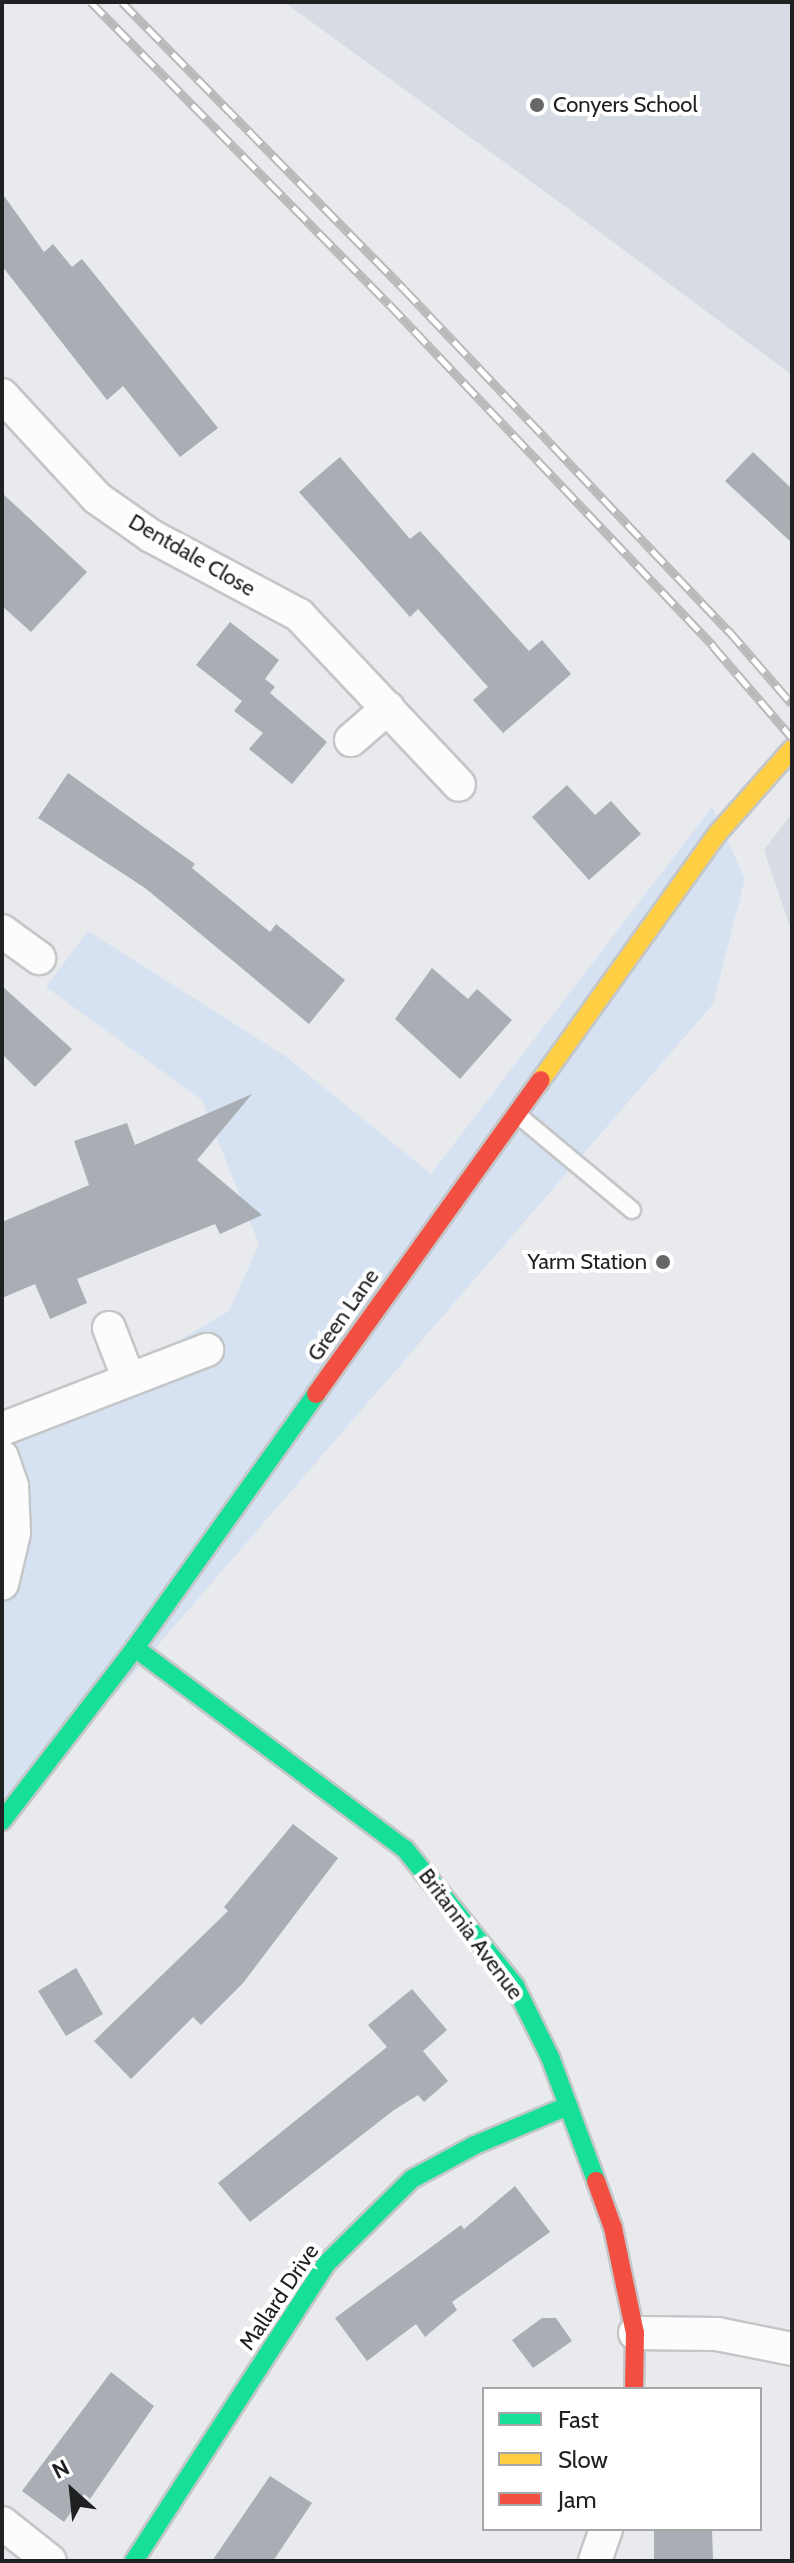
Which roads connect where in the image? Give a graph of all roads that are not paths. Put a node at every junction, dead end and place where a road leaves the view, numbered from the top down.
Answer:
1 (2, 395) edge
2 (388, 708) junction
3 (351, 740) dead end
4 (792, 749) edge
5 (459, 785) dead end
6 (2, 931) edge
7 (39, 958) dead end
8 (519, 1116) junction
9 (632, 1210) dead end
10 (109, 1328) dead end
11 (207, 1350) dead end
12 (128, 1377) junction
13 (2, 1429) edge
14 (2, 1457) edge
15 (2, 1584) edge
16 (135, 1648) junction
17 (2, 1821) edge
18 (568, 2106) junction
19 (635, 2333) junction
20 (792, 2349) edge
21 (634, 2387) edge
22 (2, 2523) edge
23 (605, 2531) edge
24 (50, 2561) edge
25 (134, 2561) edge
26 (595, 2561) edge

1 - 2 street, Dentdale Close
2 - 3 street
2 - 5 street, Dentdale Close
4 - 8 street, Green Lane
6 - 7 street
8 - 9 lane
8 - 16 street, Green Lane
10 - 12 street
11 - 12 street
12 - 13 street
14 - 15 street
16 - 17 street, Green Lane
16 - 18 street, Britannia Avenue
18 - 19 street, Britannia Avenue
18 - 25 street, Mallard Drive
19 - 20 street
19 - 21 street, Britannia Avenue
22 - 24 street
23 - 26 street

